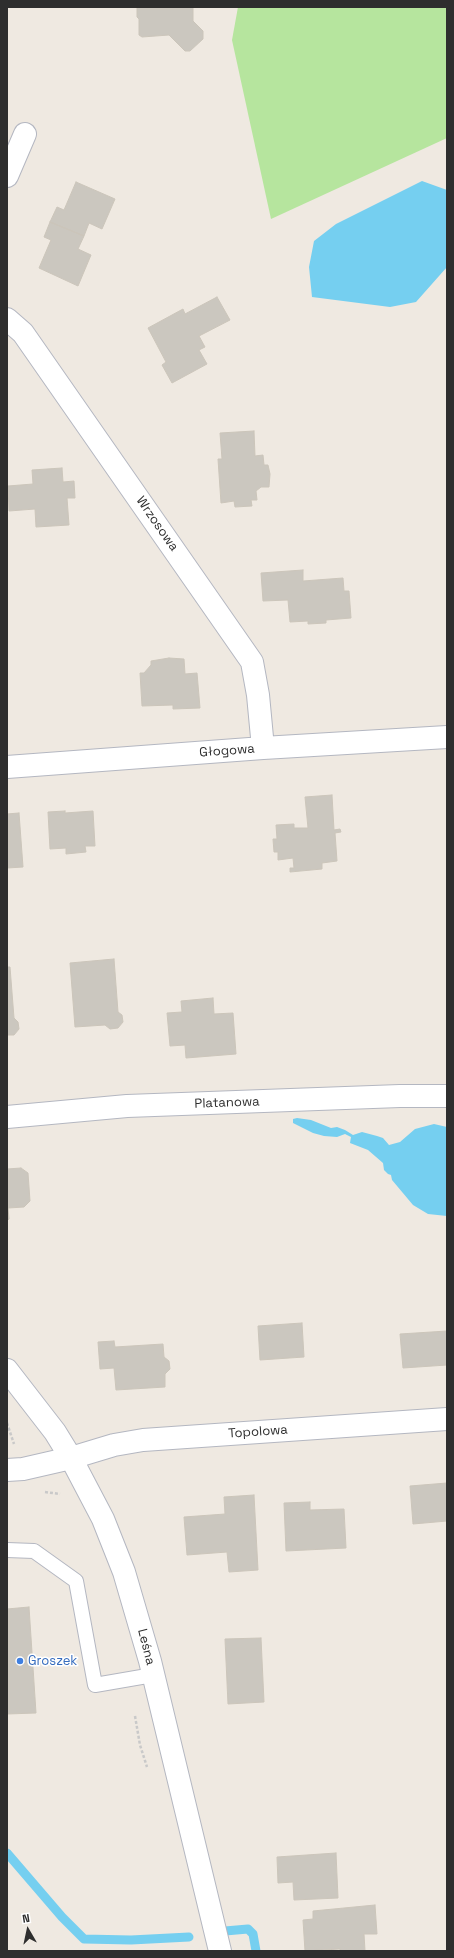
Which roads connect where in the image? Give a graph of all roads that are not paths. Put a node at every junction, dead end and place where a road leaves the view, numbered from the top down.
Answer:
1 (26, 134) dead end
2 (7, 176) edge
3 (7, 319) edge
4 (447, 737) edge
5 (263, 748) junction
6 (7, 767) edge
7 (447, 1096) edge
8 (7, 1117) edge
9 (7, 1370) edge
10 (447, 1419) edge
11 (71, 1458) junction
12 (7, 1470) edge
13 (7, 1550) edge
14 (153, 1674) junction
15 (220, 1951) edge

1 - 2 street
3 - 5 street, Wrzosowa
4 - 5 street, Głogowa
5 - 6 street, Głogowa
7 - 8 street, Platanowa
9 - 11 street, Leśna
10 - 11 street, Topolowa
11 - 12 street, Topolowa
11 - 14 street, Leśna
13 - 14 lane
14 - 15 street, Leśna

